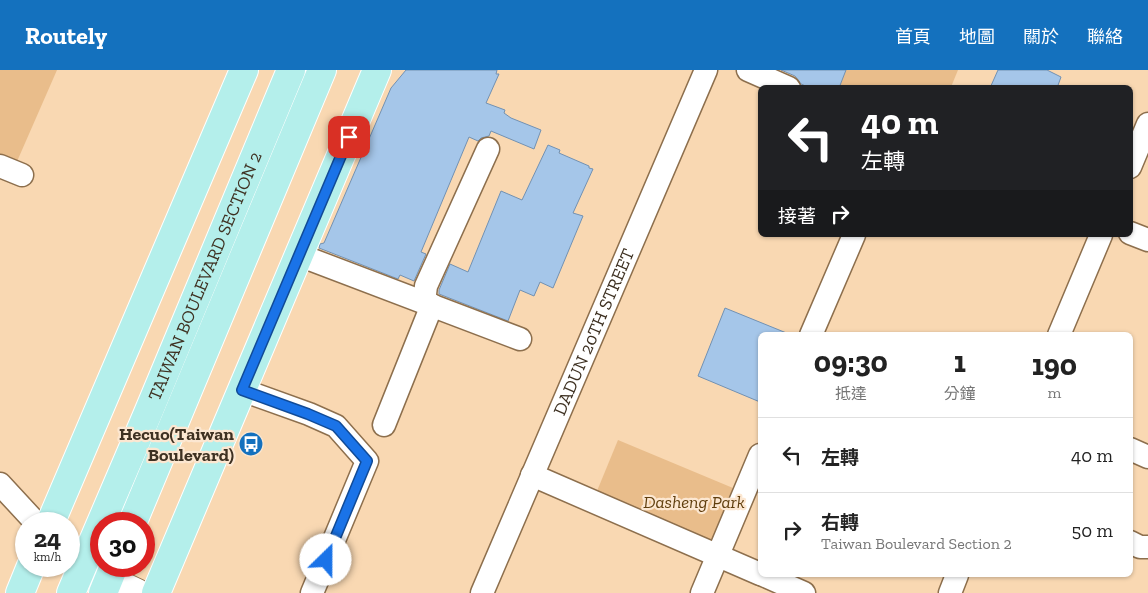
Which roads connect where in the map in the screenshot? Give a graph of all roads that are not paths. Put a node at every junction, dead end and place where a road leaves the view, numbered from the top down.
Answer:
1 (244, 70) edge
2 (291, 70) edge
3 (322, 70) edge
4 (377, 70) edge
5 (706, 70) edge
6 (748, 70) edge
7 (782, 85) edge
8 (1148, 124) edge
9 (488, 149) dead end
10 (1133, 160) edge
11 (0, 166) edge
12 (22, 175) dead end
13 (1133, 234) edge
14 (853, 237) edge
15 (1100, 237) edge
16 (1148, 240) edge
17 (299, 255) junction
18 (428, 304) junction
19 (812, 332) edge
20 (1060, 332) edge
21 (520, 339) dead end
22 (242, 390) junction
23 (384, 425) dead end
24 (1133, 450) edge
25 (1148, 457) edge
26 (758, 460) edge
27 (532, 475) junction
28 (0, 484) edge
29 (26, 512) edge
30 (57, 512) edge
31 (137, 512) edge
32 (1133, 544) edge
33 (1148, 546) edge
34 (80, 551) edge
35 (717, 555) junction
36 (80, 564) edge
37 (758, 572) edge
38 (27, 577) edge
39 (73, 577) edge
40 (769, 577) edge
41 (956, 577) edge
42 (108, 580) edge
43 (20, 593) edge
44 (71, 593) edge
45 (137, 593) edge
46 (156, 593) edge
47 (312, 593) edge
48 (482, 593) edge
49 (702, 593) edge
50 (804, 593) edge
51 (950, 593) edge

1 - 30 main road
2 - 34 main road, TAIWAN BOULEVARD SECTION 2
3 - 31 main road, TAIWAN BOULEVARD SECTION 2
4 - 17 main road
5 - 27 street, DADUN 20TH STREET
6 - 7 street
8 - 10 street
9 - 18 street
11 - 12 street
13 - 16 street
14 - 19 street
15 - 20 street
17 - 18 street
17 - 22 main road
18 - 21 street
18 - 23 street
22 - 46 main road
22 - 47 street
24 - 25 street
26 - 35 street
27 - 35 street
27 - 48 street, DADUN 20TH STREET
28 - 29 street
32 - 33 street
35 - 37 street
35 - 49 street
36 - 42 street
38 - 43 main road
39 - 44 main road, TAIWAN BOULEVARD SECTION 2
40 - 50 street
41 - 51 street
42 - 45 street

